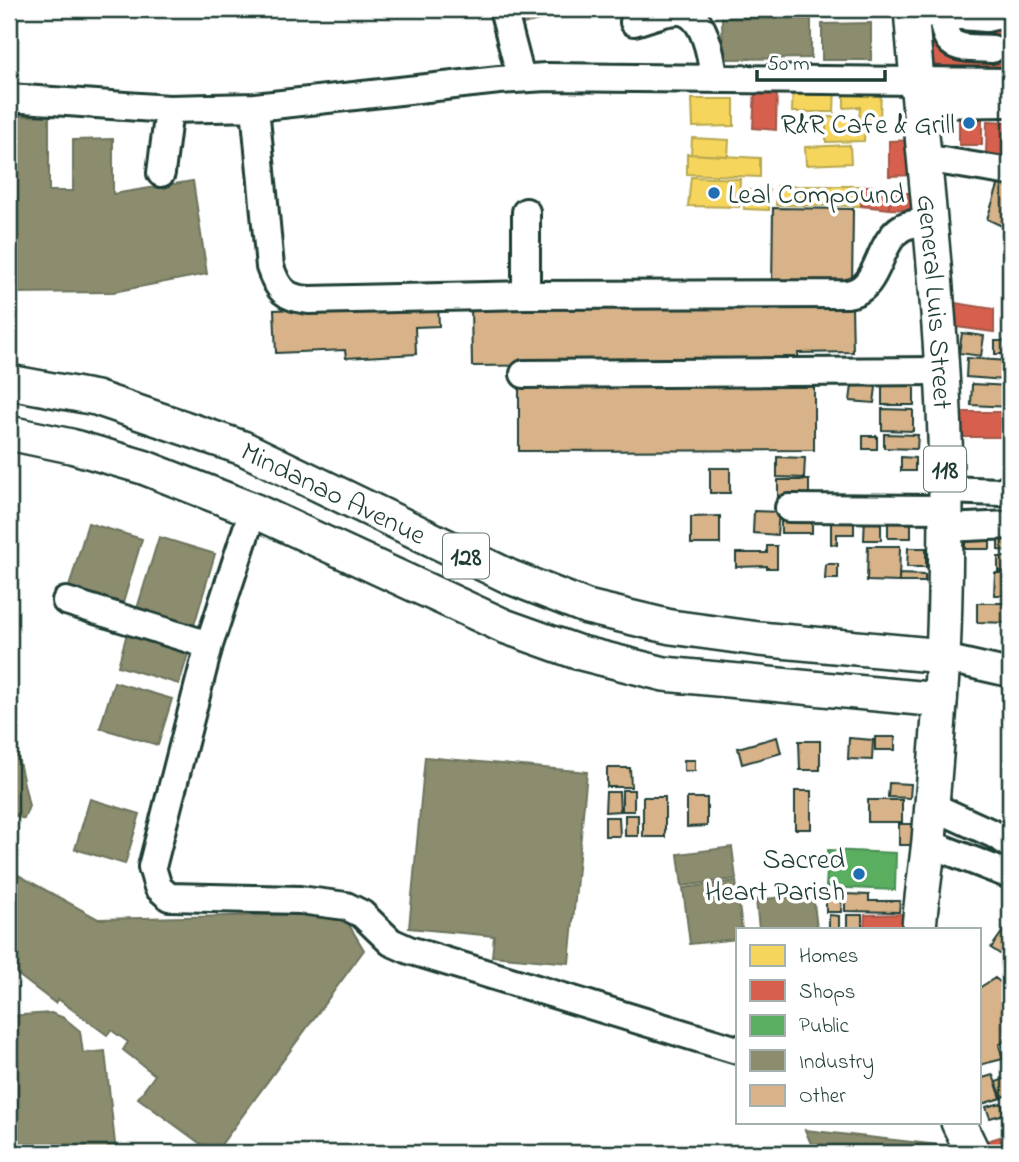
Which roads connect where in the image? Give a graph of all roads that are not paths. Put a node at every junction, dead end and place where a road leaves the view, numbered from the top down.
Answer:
1 (503, 9) edge
2 (1008, 9) edge
3 (922, 11) edge
4 (634, 22) dead end
5 (992, 49) dead end
6 (521, 78) junction
7 (714, 79) junction
8 (1010, 82) edge
9 (918, 92) junction
10 (9, 98) edge
11 (1010, 103) edge
12 (255, 107) junction
13 (169, 109) junction
14 (924, 158) junction
15 (1010, 172) edge
16 (161, 173) dead end
17 (526, 212) dead end
18 (930, 221) junction
19 (526, 295) junction
20 (942, 371) junction
21 (524, 374) dead end
22 (9, 382) edge
23 (9, 433) edge
24 (1010, 487) edge
25 (351, 501) junction
26 (789, 508) dead end
27 (946, 509) junction
28 (253, 510) junction
29 (1010, 524) edge
30 (329, 545) junction
31 (66, 601) dead end
32 (209, 645) junction
33 (933, 657) junction
34 (1010, 673) edge
35 (924, 699) junction
36 (932, 806) junction
37 (928, 843) junction
38 (1010, 845) edge
39 (1010, 875) edge
40 (919, 928) edge
41 (736, 1050) edge
42 (959, 1124) edge
43 (973, 1153) edge

1 - 6 street
2 - 3 street
3 - 5 street
3 - 9 main road, General Luis Street / 118
4 - 7 street
6 - 7 street
6 - 12 street
7 - 9 street
8 - 9 street
9 - 11 street
9 - 14 main road, General Luis Street / 118
10 - 13 street
12 - 13 street
12 - 19 street
13 - 16 street
14 - 15 street
14 - 18 main road, General Luis Street / 118
17 - 19 street
18 - 19 street
18 - 20 main road, General Luis Street / 118
20 - 21 street
20 - 27 main road, General Luis Street / 118
22 - 25 main road, Mindanao Avenue / 128
23 - 28 main road, Mindanao Avenue / 128
24 - 27 street
25 - 30 main road
25 - 33 main road, Mindanao Avenue / 128
26 - 27 street
27 - 29 street
27 - 33 main road, General Luis Street / 118
28 - 30 main road, Mindanao Avenue / 128
28 - 32 street
30 - 35 main road, Mindanao Avenue / 128
31 - 32 street
32 - 41 street
33 - 34 street
33 - 35 main road, General Luis Street
35 - 36 main road
36 - 37 main road
36 - 38 street
37 - 39 street
37 - 40 main road
42 - 43 main road

